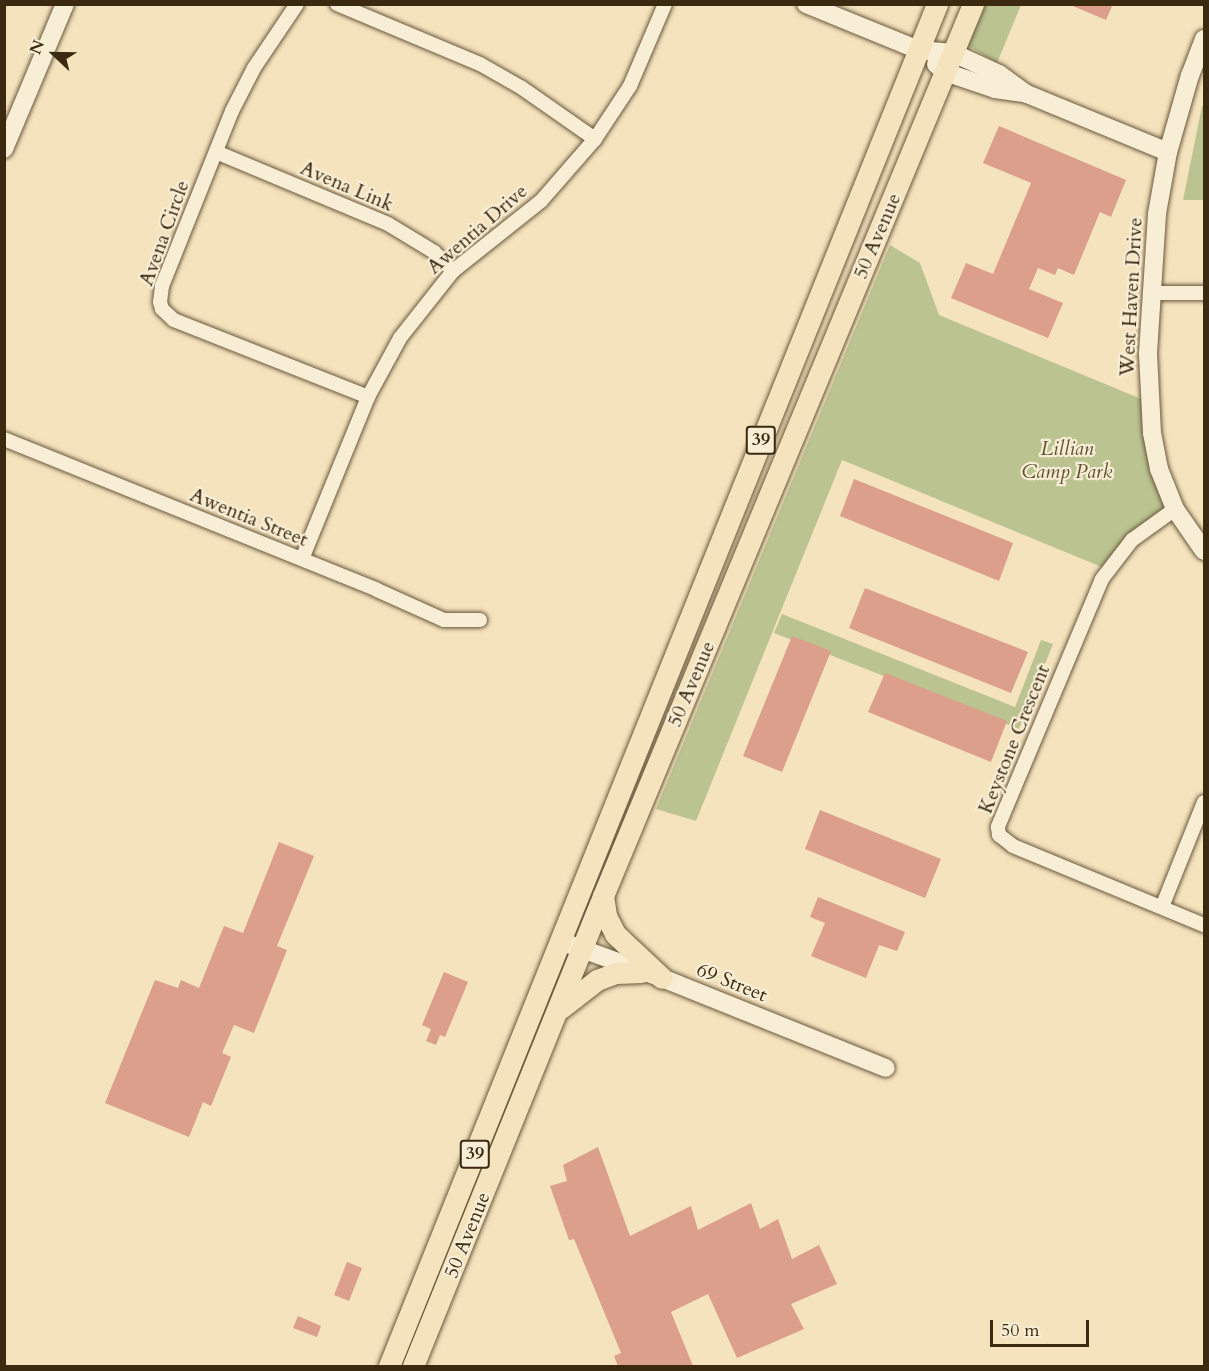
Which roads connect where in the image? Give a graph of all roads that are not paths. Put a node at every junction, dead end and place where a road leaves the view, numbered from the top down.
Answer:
1 (65, 4) edge
2 (297, 4) edge
3 (337, 4) edge
4 (665, 4) edge
5 (806, 4) edge
6 (937, 4) edge
7 (973, 4) edge
8 (1204, 39) edge
9 (919, 50) junction
10 (949, 63) junction
11 (595, 139) junction
12 (4, 149) edge
13 (216, 152) junction
14 (1168, 152) junction
15 (453, 271) junction
16 (1150, 293) junction
17 (1204, 293) edge
18 (368, 397) junction
19 (4, 439) edge
20 (1175, 509) junction
21 (1204, 550) edge
22 (302, 559) junction
23 (480, 620) dead end
24 (1204, 802) edge
25 (603, 896) junction
26 (1162, 907) junction
27 (1204, 925) edge
28 (560, 941) junction
29 (581, 949) junction
30 (641, 972) junction
31 (662, 978) junction
32 (556, 1012) junction
33 (886, 1068) dead end
34 (389, 1366) edge
35 (414, 1366) edge

1 - 12 street
2 - 13 street, Avena Circle
3 - 11 street
4 - 11 street, Awentia Drive
5 - 9 street
6 - 9 main road, 50 Avenue / 39
7 - 10 main road, 50 Avenue / 39
8 - 14 street, West Haven Drive
9 - 10 street
9 - 28 main road, 50 Avenue / 39
10 - 14 street
10 - 25 main road, 50 Avenue / 39
11 - 15 street, Awentia Drive
13 - 15 street, Avena Link
13 - 18 street, Avena Circle
14 - 16 street, West Haven Drive
15 - 18 street, Awentia Drive
16 - 17 street
16 - 20 street, West Haven Drive
18 - 22 street, Awentia Drive
19 - 22 street, Awentia Street
20 - 21 street, West Haven Drive
20 - 26 street, Keystone Crescent
22 - 23 street, Awentia Street
24 - 26 street
25 - 29 main road, 50 Avenue / 39
25 - 31 main road
26 - 27 street, Keystone Crescent
28 - 29 street, 69 Street
28 - 34 main road, 50 Avenue / 39
29 - 30 street, 69 Street
29 - 32 main road, 50 Avenue / 39
30 - 31 street, 69 Street
30 - 32 main road
31 - 33 street, 69 Street
32 - 35 main road, 50 Avenue / 39

